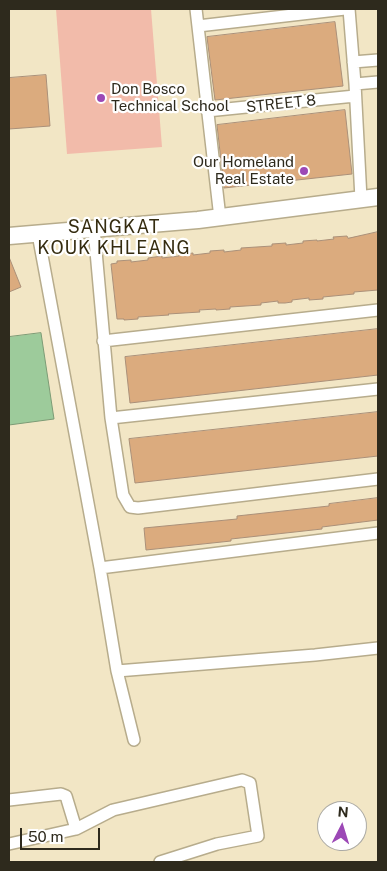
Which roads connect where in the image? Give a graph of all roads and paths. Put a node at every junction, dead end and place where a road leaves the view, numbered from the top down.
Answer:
1 (196, 9) edge
2 (347, 9) edge
3 (198, 26) junction
4 (378, 60) edge
5 (353, 62) junction
6 (378, 82) edge
7 (355, 90) junction
8 (207, 111) junction
9 (378, 198) edge
10 (361, 199) junction
11 (220, 218) junction
12 (94, 229) junction
13 (38, 234) junction
14 (9, 236) edge
15 (378, 310) edge
16 (103, 342) junction
17 (378, 389) edge
18 (111, 418) junction
19 (378, 479) edge
20 (378, 533) edge
21 (100, 568) junction
22 (378, 648) edge
23 (117, 671) junction
24 (134, 740) dead end
25 (9, 800) edge
26 (76, 829) junction
27 (9, 844) edge
28 (160, 862) edge

1 - 3 street
2 - 3 street
2 - 5 street
3 - 8 street
4 - 5 street
5 - 7 street
6 - 7 street, STREET 8
7 - 8 street, STREET 8
7 - 10 street
8 - 11 street
9 - 10 main road
10 - 11 main road
11 - 12 main road
12 - 13 main road
12 - 16 street
13 - 14 main road
13 - 21 street
15 - 16 street
16 - 18 street
17 - 18 street
18 - 19 street
20 - 21 street
21 - 23 street
22 - 23 street
23 - 24 street
25 - 26 street
26 - 27 street
26 - 28 street

